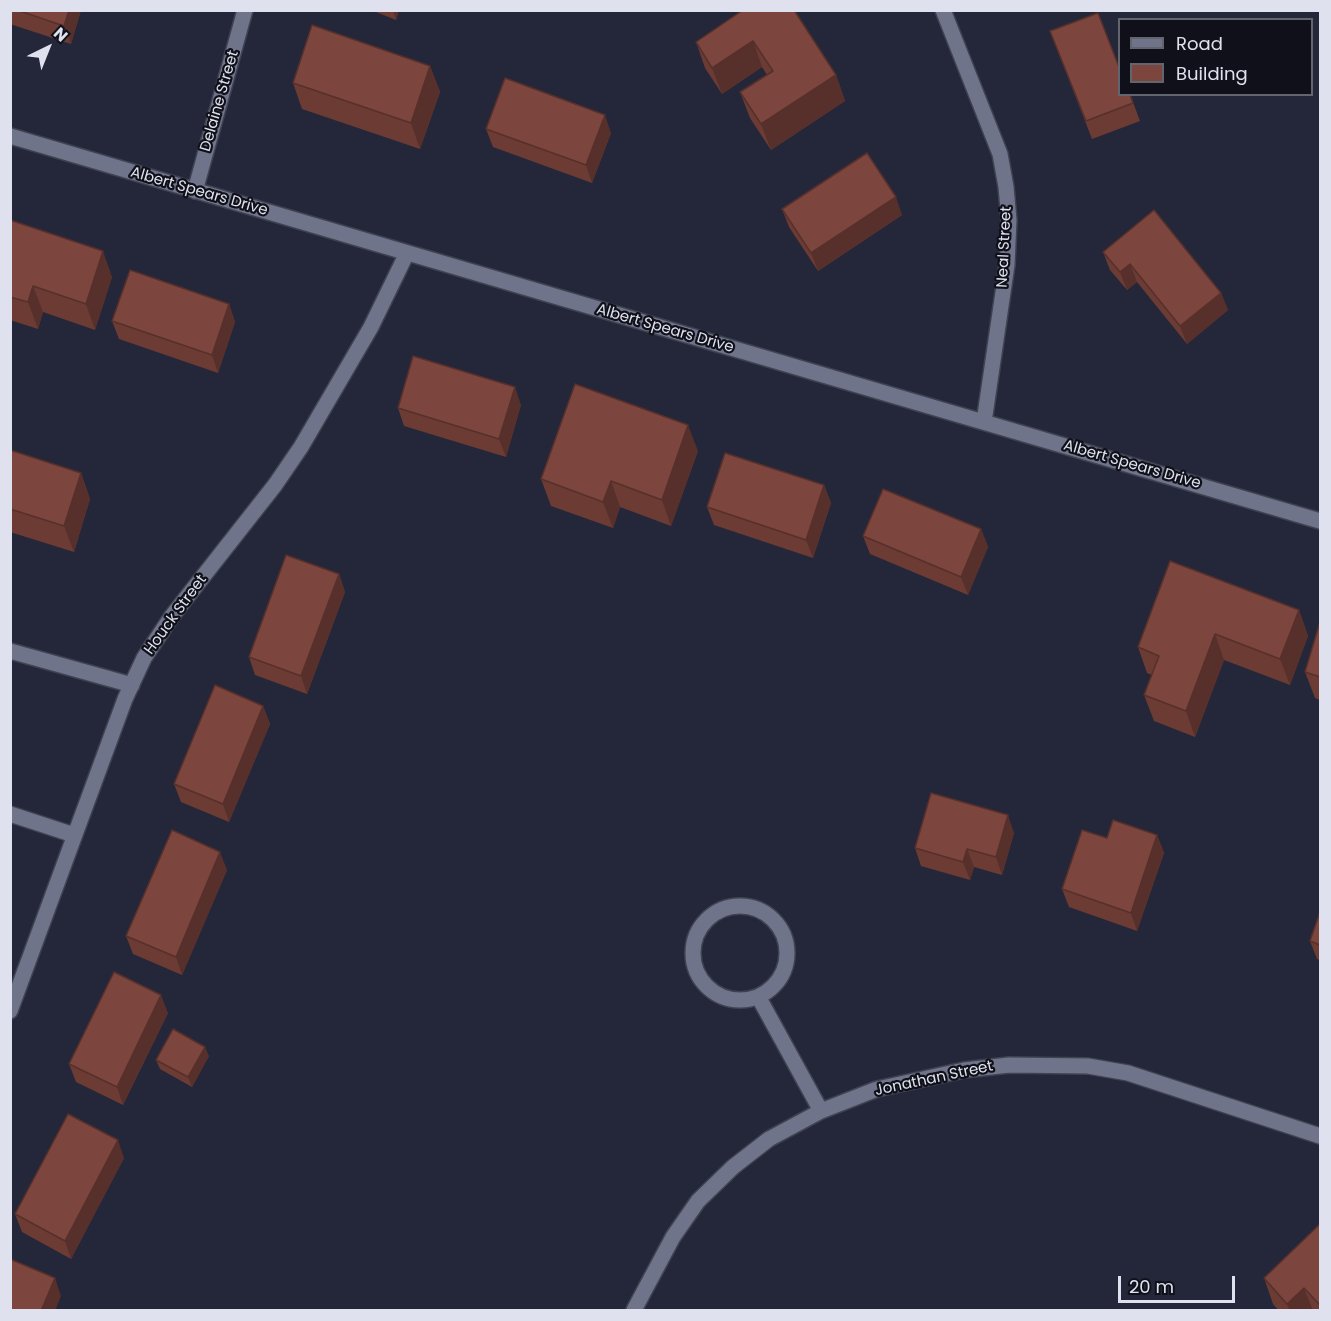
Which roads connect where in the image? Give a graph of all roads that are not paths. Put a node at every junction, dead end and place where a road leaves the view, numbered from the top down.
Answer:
1 (245, 10) edge
2 (943, 10) edge
3 (10, 136) edge
4 (195, 190) junction
5 (407, 253) junction
6 (984, 422) junction
7 (1320, 521) edge
8 (10, 651) edge
9 (132, 685) junction
10 (10, 814) edge
11 (74, 835) junction
12 (759, 998) junction
13 (10, 1011) edge
14 (821, 1111) junction
15 (1320, 1136) edge
16 (634, 1311) edge

1 - 4 street, Delaine Street
2 - 6 street, Neal Street
3 - 4 street, Albert Spears Drive
4 - 5 street, Albert Spears Drive
5 - 6 street, Albert Spears Drive
5 - 9 street, Houck Street
6 - 7 street, Albert Spears Drive
8 - 9 street
9 - 11 street, Houck Street
10 - 11 street
11 - 13 street, Houck Street
12 - 12 street
12 - 14 street
14 - 15 street, Jonathan Street
14 - 16 street, Jonathan Street

